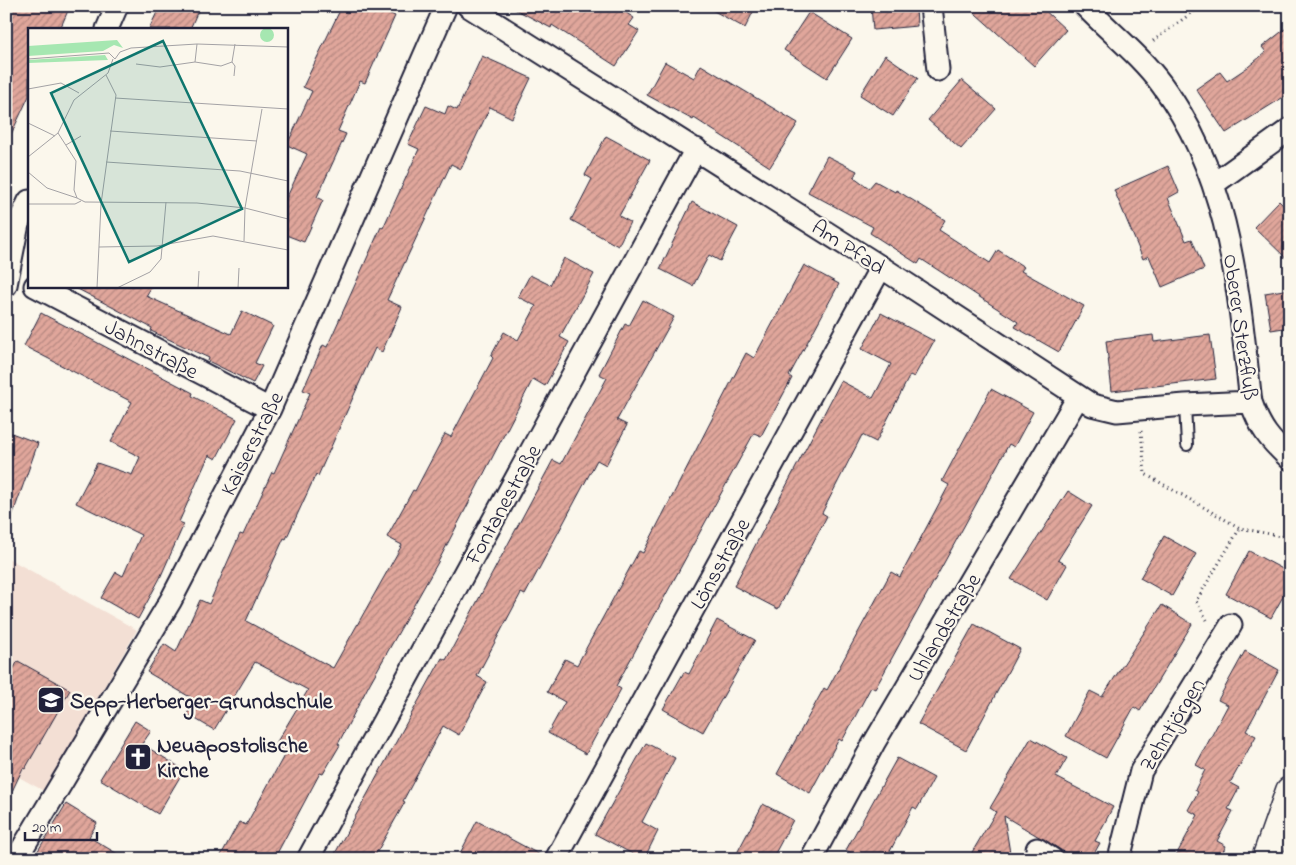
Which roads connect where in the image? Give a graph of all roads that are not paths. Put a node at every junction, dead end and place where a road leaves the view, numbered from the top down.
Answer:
1 (117, 6) edge
2 (446, 6) edge
3 (468, 6) edge
4 (931, 6) edge
5 (1084, 6) edge
6 (107, 28) edge
7 (938, 70) dead end
8 (1290, 129) edge
9 (696, 149) junction
10 (1215, 183) junction
11 (28, 203) edge
12 (882, 267) junction
13 (7, 276) edge
14 (28, 283) edge
15 (39, 288) edge
16 (1078, 397) junction
17 (1251, 402) junction
18 (1185, 405) junction
19 (270, 409) junction
20 (1187, 445) dead end
21 (1290, 458) edge
22 (1225, 634) road end
23 (1290, 791) edge
24 (16, 859) edge
25 (308, 859) edge
26 (556, 859) edge
27 (811, 859) edge
28 (1119, 859) edge
29 (1266, 859) edge

1 - 6 street
2 - 19 street, Kaiserstraße
3 - 9 street, Am Pfad
4 - 7 street
5 - 10 street, Oberer Sterzfluß
8 - 10 street
9 - 12 street, Am Pfad
9 - 25 street, Fontanestraße
10 - 17 street, Oberer Sterzfluß
11 - 13 street
12 - 16 street, Am Pfad
12 - 26 street, Lönsstraße
13 - 14 street
15 - 19 street, Jahnstraße
16 - 18 street, Am Pfad
16 - 27 street, Uhlandstraße
17 - 18 street, Am Pfad
17 - 21 street, Oberer Sterzfluß
18 - 20 lane
19 - 24 street, Kaiserstraße
22 - 28 street, Zehntjörgen
23 - 29 street

